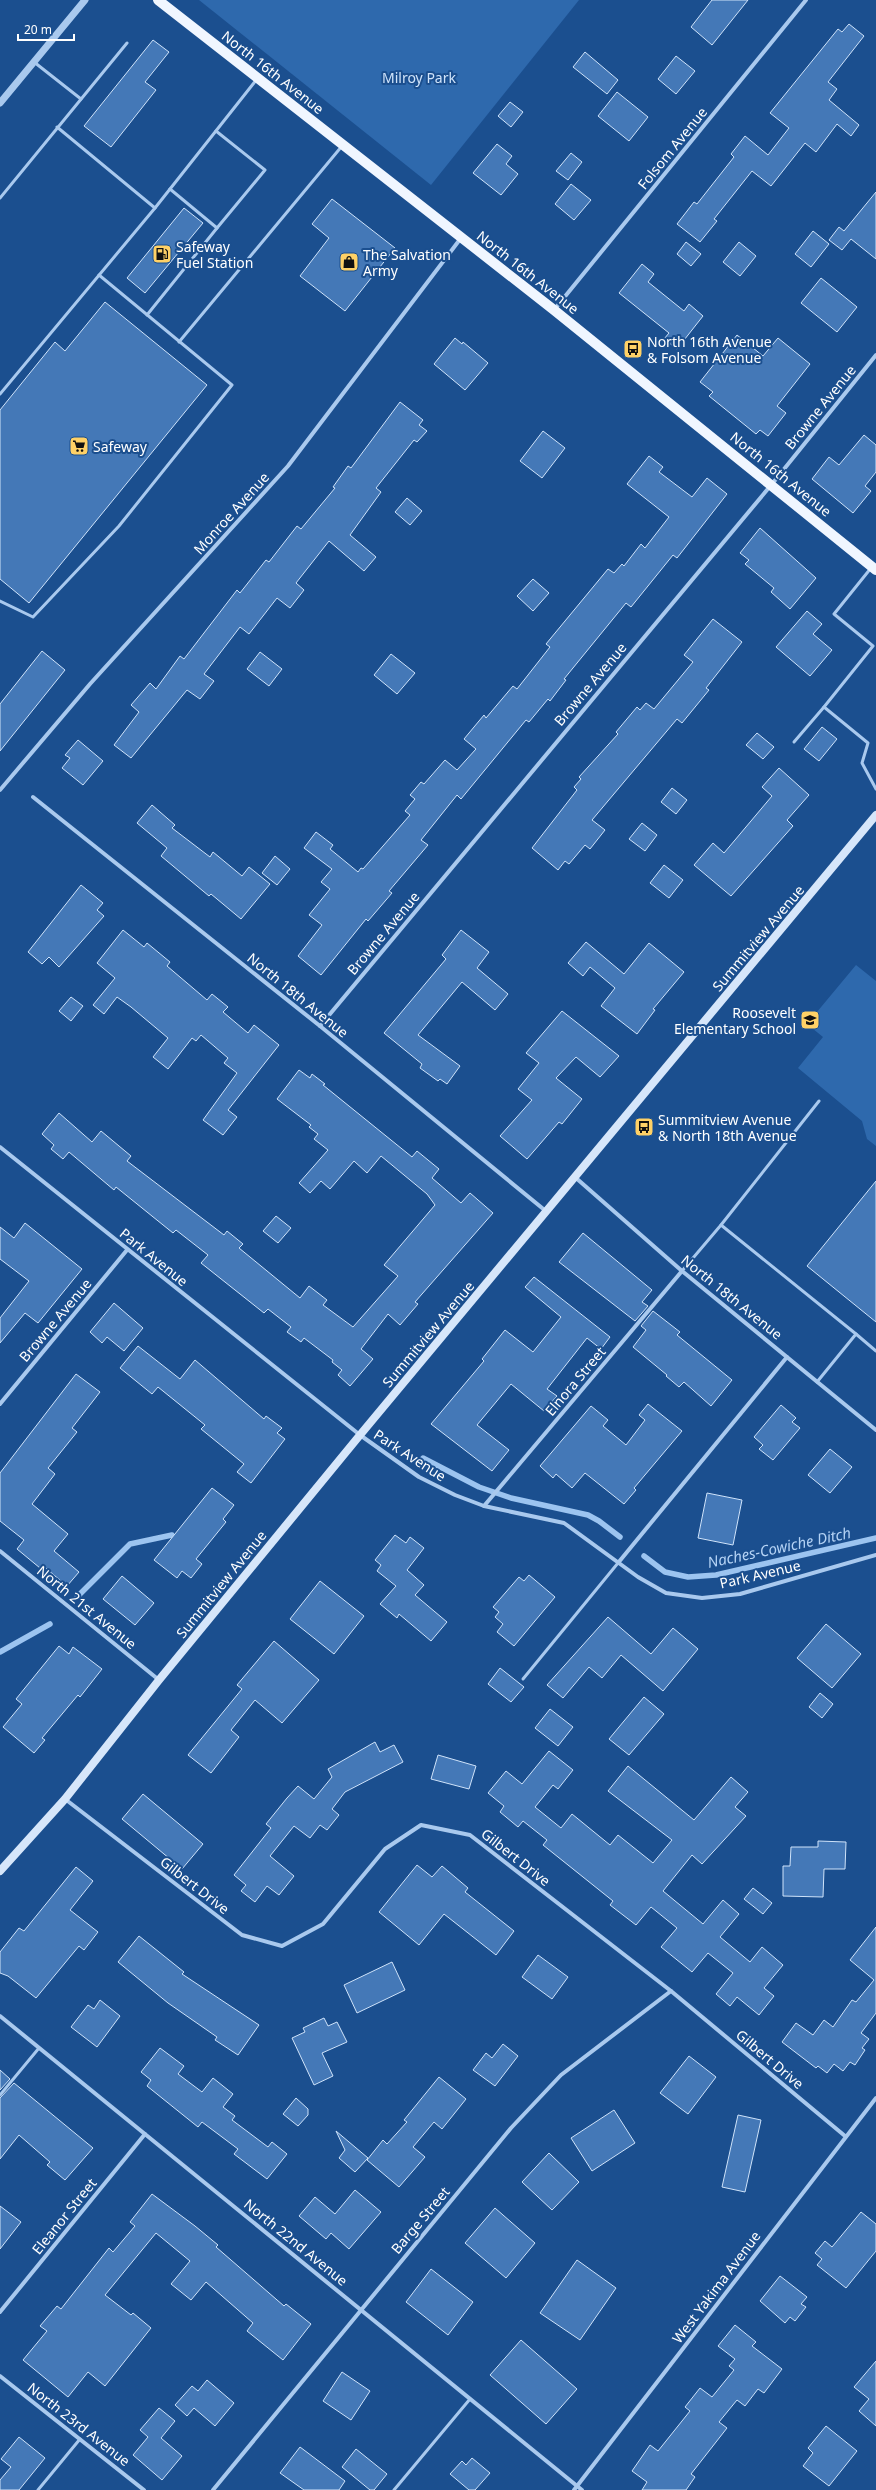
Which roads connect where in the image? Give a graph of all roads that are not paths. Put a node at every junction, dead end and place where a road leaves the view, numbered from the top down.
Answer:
1 (85, 0) edge
2 (158, 0) edge
3 (806, 0) edge
4 (127, 43) dead end
5 (34, 62) junction
6 (258, 79) junction
7 (81, 99) junction
8 (0, 103) edge
9 (57, 127) junction
10 (216, 131) junction
11 (343, 144) junction
12 (170, 189) junction
13 (0, 198) edge
14 (155, 208) junction
15 (218, 228) junction
16 (461, 237) junction
17 (99, 275) junction
18 (554, 310) junction
19 (147, 315) junction
20 (179, 342) junction
21 (876, 355) edge
22 (0, 394) edge
23 (772, 484) junction
24 (874, 569) edge
25 (0, 601) edge
26 (876, 642) edge
27 (873, 646) junction
28 (824, 706) junction
29 (794, 742) dead end
30 (876, 789) edge
31 (0, 790) edge
32 (33, 797) dead end
33 (876, 815) edge
34 (320, 1026) junction
35 (819, 1101) dead end
36 (0, 1147) edge
37 (576, 1178) junction
38 (547, 1212) junction
39 (721, 1225) junction
40 (127, 1250) junction
41 (682, 1271) junction
42 (856, 1334) junction
43 (876, 1351) edge
44 (787, 1357) junction
45 (817, 1382) junction
46 (0, 1404) edge
47 (876, 1430) edge
48 (360, 1435) junction
49 (484, 1506) junction
50 (0, 1551) edge
51 (876, 1555) edge
52 (618, 1563) junction
53 (523, 1679) dead end
54 (159, 1680) junction
55 (65, 1799) junction
56 (0, 1871) edge
57 (671, 1991) junction
58 (0, 2016) edge
59 (39, 2048) junction
60 (0, 2095) edge
61 (876, 2098) edge
62 (145, 2134) junction
63 (845, 2136) junction
64 (360, 2309) junction
65 (0, 2312) edge
66 (0, 2376) edge
67 (470, 2399) junction
68 (80, 2440) junction
69 (576, 2488) edge
70 (38, 2490) edge
71 (144, 2490) edge
72 (213, 2490) edge
73 (394, 2490) edge
74 (582, 2490) edge

1 - 5 street
2 - 6 main road, North 16th Avenue
3 - 18 street, Folsom Avenue
4 - 7 lane
5 - 7 lane
5 - 8 street
6 - 10 lane
6 - 11 main road, North 16th Avenue
7 - 9 lane
9 - 13 lane
9 - 14 lane
10 - 12 lane
10 - 15 lane
11 - 16 main road, North 16th Avenue
11 - 20 lane
12 - 14 lane
12 - 15 lane
14 - 17 lane
15 - 19 lane
16 - 18 main road, North 16th Avenue
16 - 31 street, Monroe Avenue
17 - 19 lane
17 - 22 lane
18 - 23 main road, North 16th Avenue
19 - 20 lane
20 - 25 lane
21 - 23 street, Browne Avenue
23 - 24 main road, North 16th Avenue
23 - 34 street, Browne Avenue
24 - 27 lane
26 - 27 lane
27 - 28 lane
28 - 29 lane
28 - 30 lane
32 - 34 street, North 18th Avenue
33 - 37 main road, Summitview Avenue
34 - 38 street, North 18th Avenue
35 - 39 lane
36 - 40 street, Park Avenue
37 - 38 main road, Summitview Avenue
37 - 41 street, North 18th Avenue
38 - 48 main road, Summitview Avenue
39 - 41 lane
39 - 42 lane
40 - 46 street, Browne Avenue
40 - 48 street, Park Avenue
41 - 44 street, North 18th Avenue
41 - 49 street, Elnora Street
42 - 43 lane
42 - 45 lane
44 - 45 street, North 18th Avenue
44 - 52 street
45 - 47 street, North 18th Avenue
48 - 49 street, Park Avenue
48 - 54 main road, Summitview Avenue
49 - 52 street, Park Avenue
50 - 54 street, North 21st Avenue
51 - 52 street, Park Avenue
52 - 53 lane
54 - 55 main road, Summitview Avenue
55 - 56 main road, Summitview Avenue
55 - 57 street, Gilbert Drive
57 - 63 street, Gilbert Drive
57 - 64 street, Barge Street
58 - 59 street, North 22nd Avenue
59 - 60 lane
59 - 62 street, North 22nd Avenue
61 - 63 street, West Yakima Avenue
62 - 64 street, North 22nd Avenue
62 - 65 street, Eleanor Street
63 - 69 street, West Yakima Avenue
64 - 67 street, North 22nd Avenue
64 - 72 street, Barge Street
66 - 68 street, North 23rd Avenue
67 - 69 street, North 22nd Avenue
67 - 73 lane
68 - 70 lane
68 - 71 street, North 23rd Avenue
69 - 74 street, North 22nd Avenue

